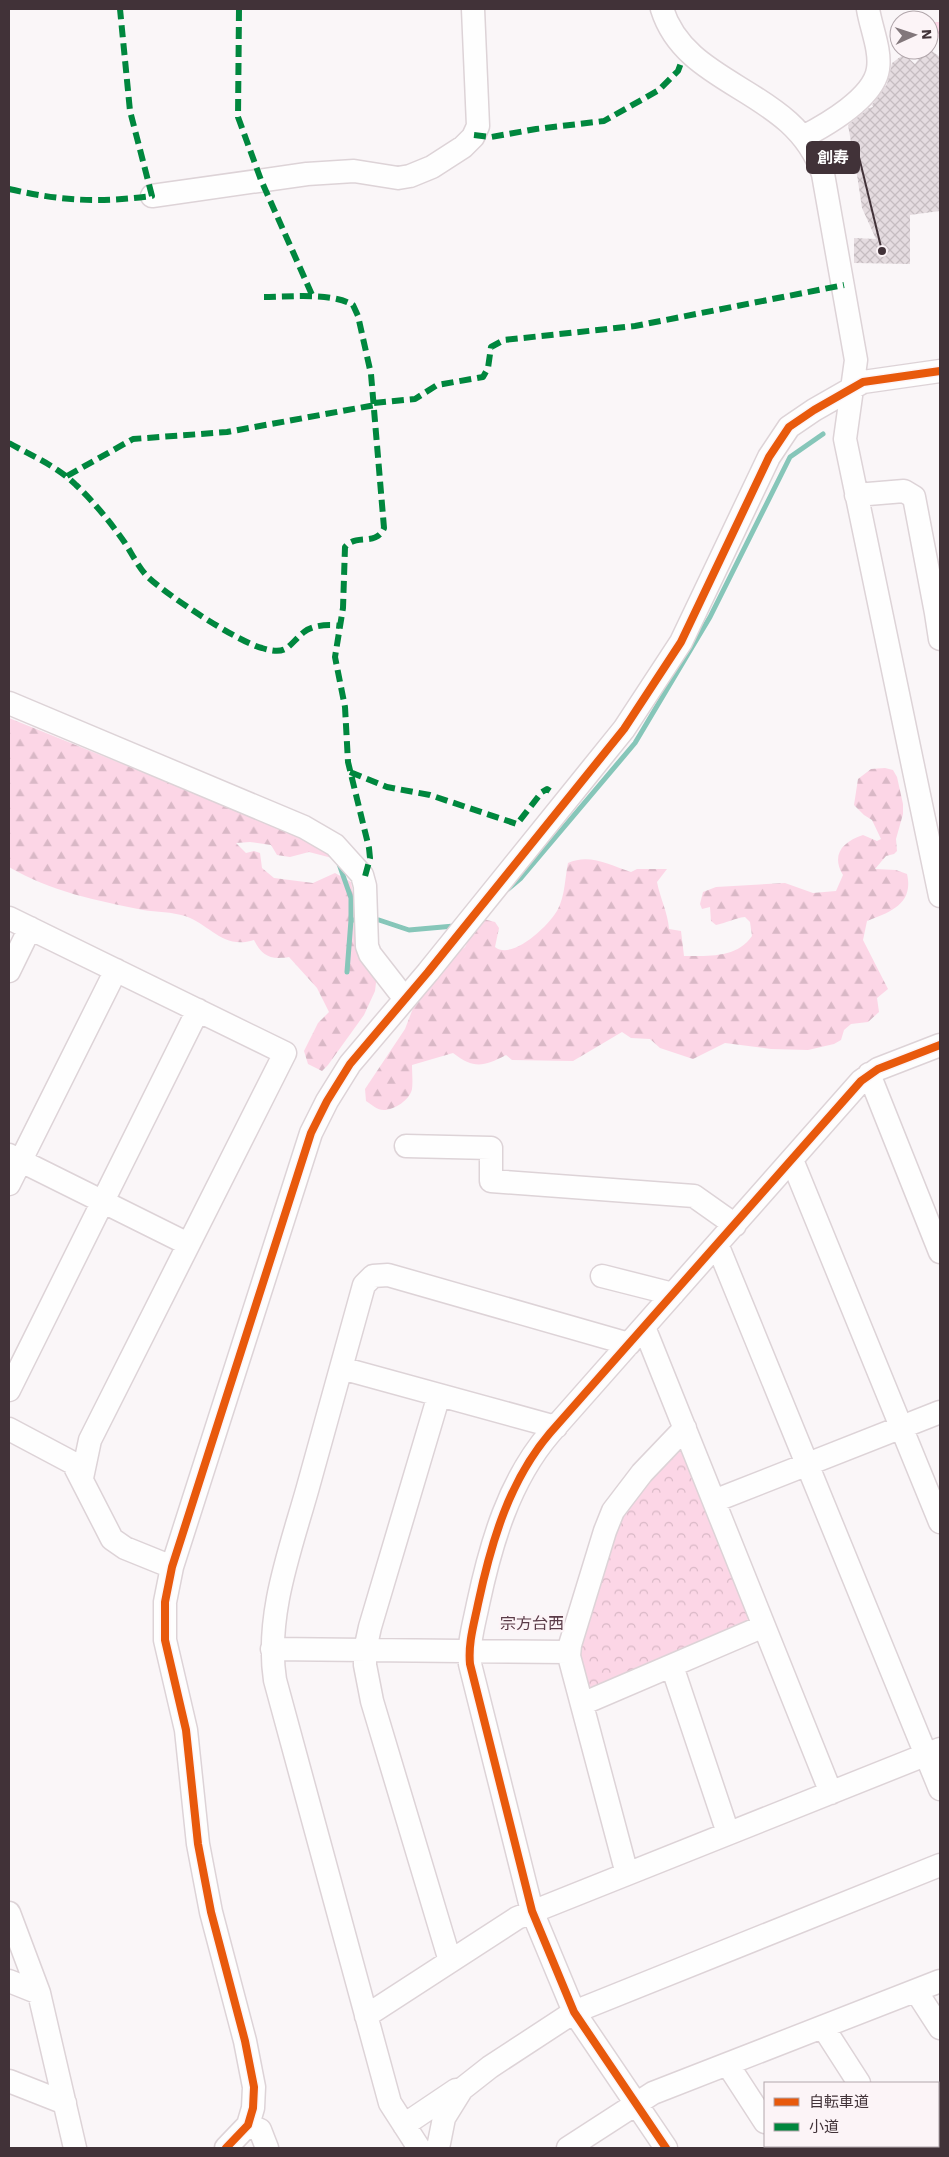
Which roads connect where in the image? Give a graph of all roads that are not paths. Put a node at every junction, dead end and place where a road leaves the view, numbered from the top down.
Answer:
1 (473, 9) edge
2 (662, 9) edge
3 (868, 9) edge
4 (803, 137) junction
5 (152, 196) dead end
6 (940, 371) edge
7 (852, 388) junction
8 (856, 495) junction
9 (938, 612) edge
10 (940, 639) edge
11 (9, 703) edge
12 (940, 896) edge
13 (9, 918) edge
14 (30, 928) junction
15 (116, 970) junction
16 (9, 971) edge
17 (405, 999) junction
18 (198, 1010) junction
19 (940, 1044) edge
20 (869, 1074) junction
21 (406, 1146) dead end
22 (15, 1157) edge
23 (792, 1160) junction
24 (9, 1184) edge
25 (103, 1201) junction
26 (735, 1224) junction
27 (188, 1244) junction
28 (717, 1244) junction
29 (940, 1252) edge
30 (602, 1276) dead end
31 (673, 1294) junction
32 (644, 1327) junction
33 (629, 1344) junction
34 (341, 1368) junction
35 (9, 1390) edge
36 (439, 1395) junction
37 (940, 1412) edge
38 (556, 1427) junction
39 (901, 1427) junction
40 (685, 1428) junction
41 (9, 1429) edge
42 (807, 1464) junction
43 (82, 1478) junction
44 (714, 1500) junction
45 (940, 1522) edge
46 (172, 1566) junction
47 (764, 1626) junction
48 (272, 1649) junction
49 (365, 1650) junction
50 (469, 1651) junction
51 (569, 1652) junction
52 (672, 1666) junction
53 (582, 1704) junction
54 (933, 1752) edge
55 (940, 1789) edge
56 (831, 1792) junction
57 (728, 1833) junction
58 (940, 1865) edge
59 (627, 1874) junction
60 (532, 1911) junction
61 (9, 1913) edge
62 (450, 1961) junction
63 (9, 1981) edge
64 (940, 1981) edge
65 (916, 1991) junction
66 (38, 1993) junction
67 (574, 2012) junction
68 (366, 2016) junction
69 (823, 2027) junction
70 (940, 2028) edge
71 (728, 2065) junction
72 (490, 2067) junction
73 (9, 2081) edge
74 (858, 2082) edge
75 (636, 2103) junction
76 (64, 2104) junction
77 (764, 2120) edge
78 (248, 2125) junction
79 (404, 2126) junction
80 (75, 2148) edge
81 (226, 2148) edge
82 (267, 2148) edge
83 (419, 2148) edge
84 (438, 2148) edge
85 (568, 2148) edge
86 (666, 2148) edge

1 - 5 street
2 - 4 street
3 - 4 street
4 - 7 street
6 - 7 street
7 - 8 street
7 - 17 street
8 - 9 street
8 - 12 street
9 - 10 street
11 - 17 street
13 - 14 street
14 - 15 street
14 - 16 street
15 - 18 street
15 - 22 street
17 - 46 street
18 - 25 street
18 - 27 street
19 - 20 street
20 - 23 street
20 - 29 street
21 - 26 street
22 - 24 street
22 - 25 street
23 - 26 street
23 - 39 street
25 - 27 street
25 - 35 street
26 - 28 street
27 - 43 street
28 - 31 street
28 - 42 street
30 - 31 street
31 - 32 street
32 - 33 street
32 - 40 street
33 - 34 street
33 - 38 street
34 - 36 street
34 - 48 street
36 - 38 street
36 - 49 street
37 - 39 street
38 - 50 street
39 - 42 street
39 - 45 street
40 - 44 street
40 - 51 street
41 - 43 street
42 - 44 street
42 - 54 street
43 - 46 street
44 - 47 street
46 - 78 street
47 - 52 street
47 - 56 street
48 - 49 street
48 - 68 street
49 - 50 street
49 - 62 street
50 - 51 street
50 - 60 street
51 - 53 street
52 - 53 street
52 - 57 street
53 - 59 street
54 - 55 street
54 - 56 street
56 - 57 street
57 - 59 street
58 - 67 street
59 - 60 street
60 - 62 street
60 - 67 street
61 - 66 street
62 - 68 street
63 - 66 street
64 - 65 street
65 - 69 street
65 - 70 street
66 - 76 street
67 - 72 street
67 - 75 street
68 - 79 street
69 - 71 street
69 - 74 street
71 - 75 street
71 - 77 street
72 - 79 street
72 - 84 street
73 - 76 street
75 - 85 street
75 - 86 street
76 - 80 street
78 - 81 street
78 - 82 street
79 - 83 street

